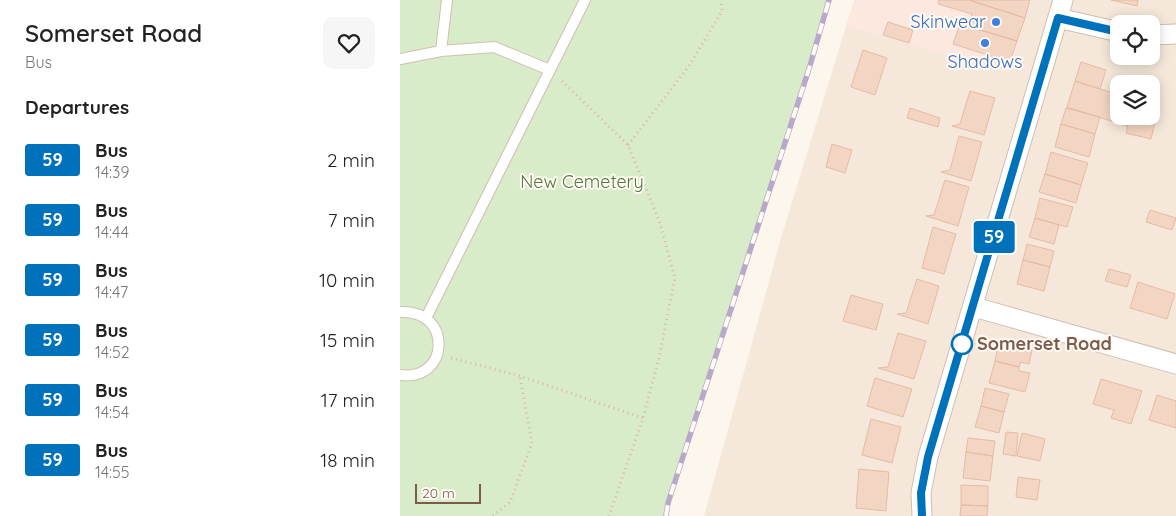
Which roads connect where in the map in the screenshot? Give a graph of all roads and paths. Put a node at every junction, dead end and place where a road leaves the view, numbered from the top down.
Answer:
1 (447, 0) edge
2 (585, 0) edge
3 (721, 0) edge
4 (1063, 0) edge
5 (1058, 18) junction
6 (1110, 30) edge
7 (1176, 34) edge
8 (1160, 35) edge
9 (441, 51) junction
10 (400, 59) edge
11 (550, 70) junction
12 (628, 145) junction
13 (974, 307) junction
14 (400, 312) edge
15 (426, 318) junction
16 (438, 354) junction
17 (1176, 364) edge
18 (400, 375) edge
19 (520, 376) junction
20 (643, 418) junction
21 (493, 516) edge
22 (609, 516) edge
23 (922, 516) edge

1 - 9 lane
2 - 11 lane
3 - 12 path
4 - 5 street
5 - 6 street
5 - 13 street
7 - 8 street
9 - 10 lane
9 - 11 lane
11 - 12 path
11 - 15 lane
12 - 20 path
13 - 17 street
13 - 23 street
14 - 15 lane
15 - 16 lane
16 - 18 lane
16 - 19 path
19 - 20 path
19 - 21 path
20 - 22 path

